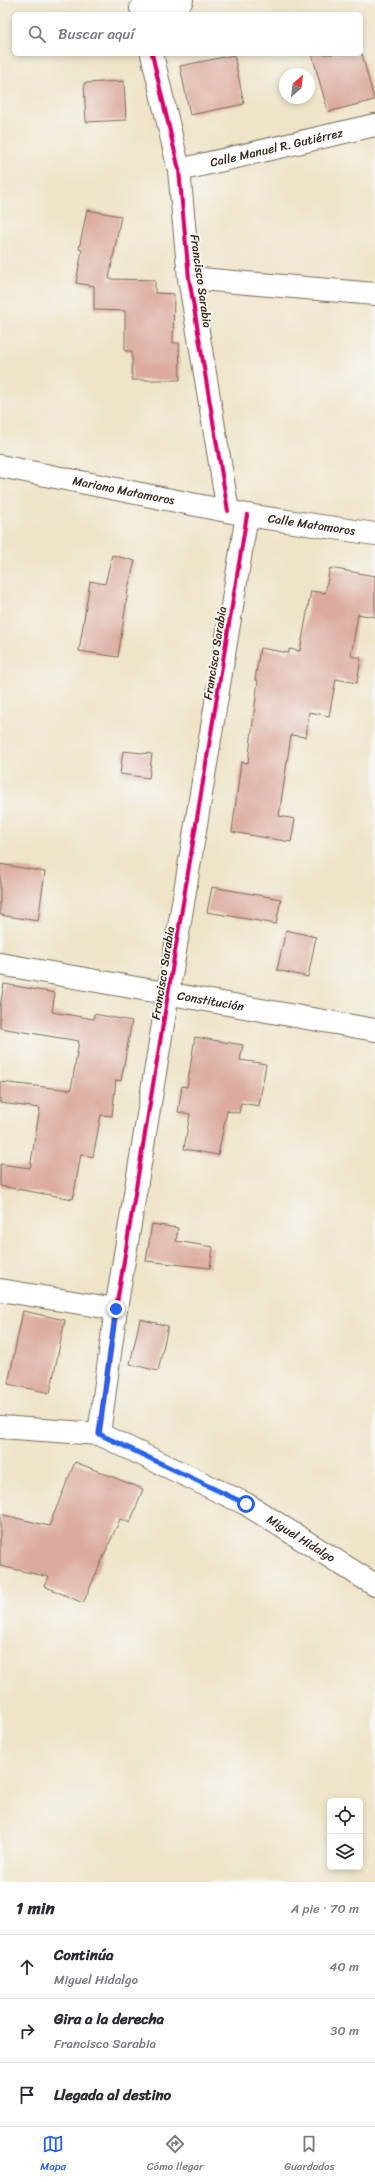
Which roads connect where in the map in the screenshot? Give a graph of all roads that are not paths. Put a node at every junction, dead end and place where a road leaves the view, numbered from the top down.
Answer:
1 (182, 0) edge
2 (141, 7) edge
3 (152, 56) edge
4 (375, 125) edge
5 (178, 170) junction
6 (189, 278) junction
7 (375, 294) edge
8 (0, 466) edge
9 (238, 513) junction
10 (375, 534) edge
11 (0, 964) edge
12 (169, 994) junction
13 (375, 1030) edge
14 (0, 1290) edge
15 (116, 1309) junction
16 (0, 1427) edge
17 (99, 1434) junction
18 (375, 1585) edge

1 - 2 street
3 - 5 street, Francisco Sarabia
4 - 5 street, Calle Manuel R. Gutiérrez
5 - 6 street, Francisco Sarabia
6 - 7 street
6 - 9 street, Francisco Sarabia
8 - 9 street, Mariano Matamoros
9 - 10 street, Calle Matamoros
9 - 12 street, Francisco Sarabia
11 - 12 street, Constitución
12 - 13 street, Constitución
12 - 15 street, Francisco Sarabia
14 - 15 street
15 - 17 street, Francisco Sarabia
16 - 17 street, Miguel Hidalgo
17 - 18 street, Miguel Hidalgo

